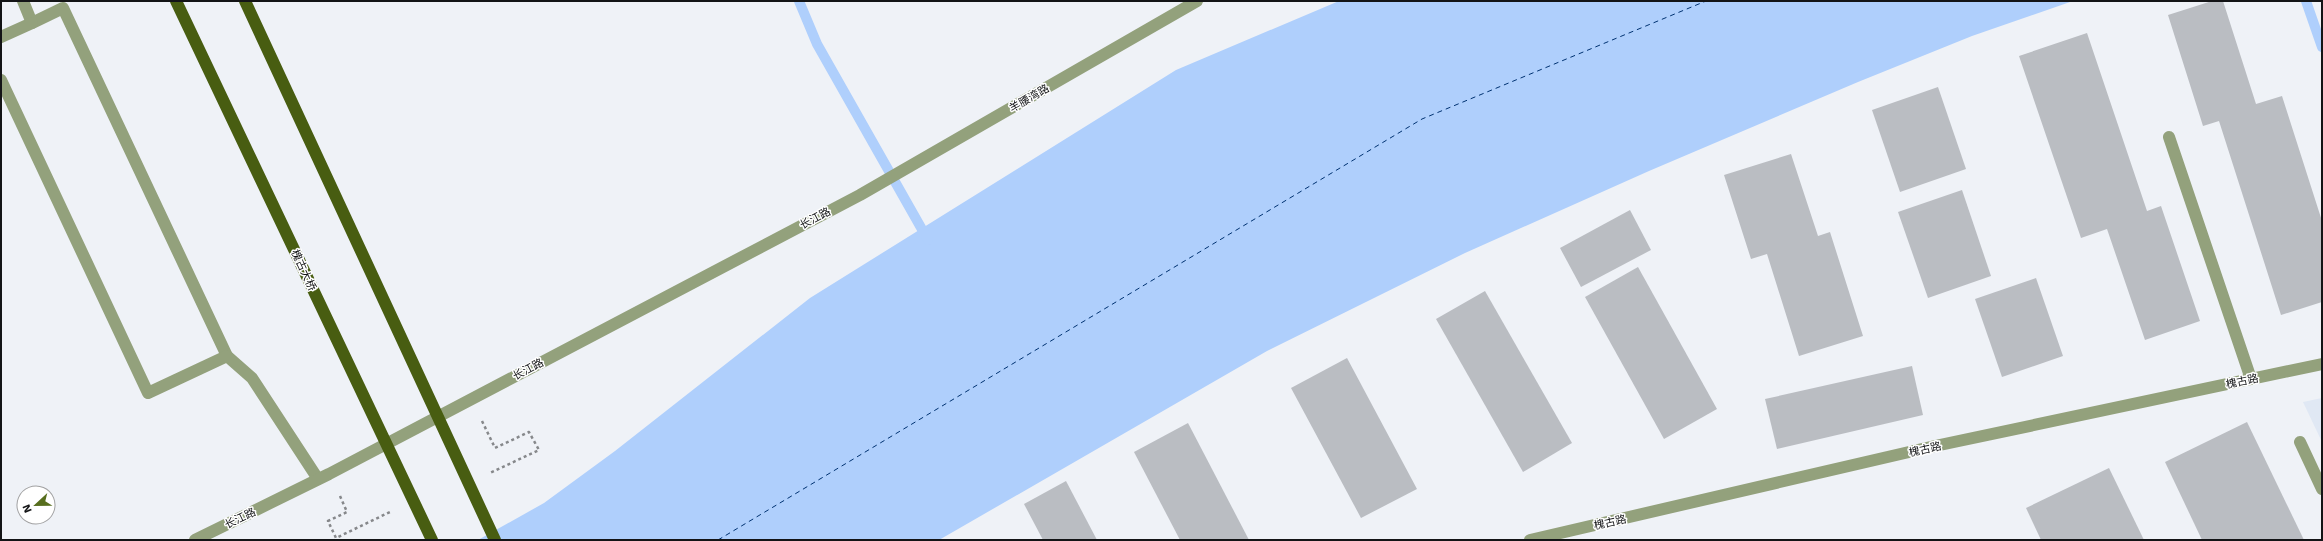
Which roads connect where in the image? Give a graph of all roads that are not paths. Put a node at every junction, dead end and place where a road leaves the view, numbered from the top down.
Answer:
1 (23, 1) edge
2 (176, 1) edge
3 (245, 1) edge
4 (1198, 1) edge
5 (32, 23) junction
6 (1, 38) edge
7 (1, 80) edge
8 (2169, 137) dead end
9 (860, 195) joint
10 (227, 356) junction
11 (2322, 364) edge
12 (2251, 379) junction
13 (2300, 442) dead end
14 (318, 480) junction
15 (2322, 489) edge
16 (195, 540) edge
17 (432, 540) edge
18 (495, 540) edge
19 (1530, 540) edge

1 - 5 street
2 - 17 main road, 槐古大桥
3 - 18 main road
4 - 9 street, 羊腰湾路
5 - 6 street
5 - 10 street
7 - 10 street
8 - 12 street
9 - 14 street, 长江路
10 - 14 street
11 - 12 street, 槐古路
12 - 19 street, 槐古路
13 - 15 street
14 - 16 street, 长江路

